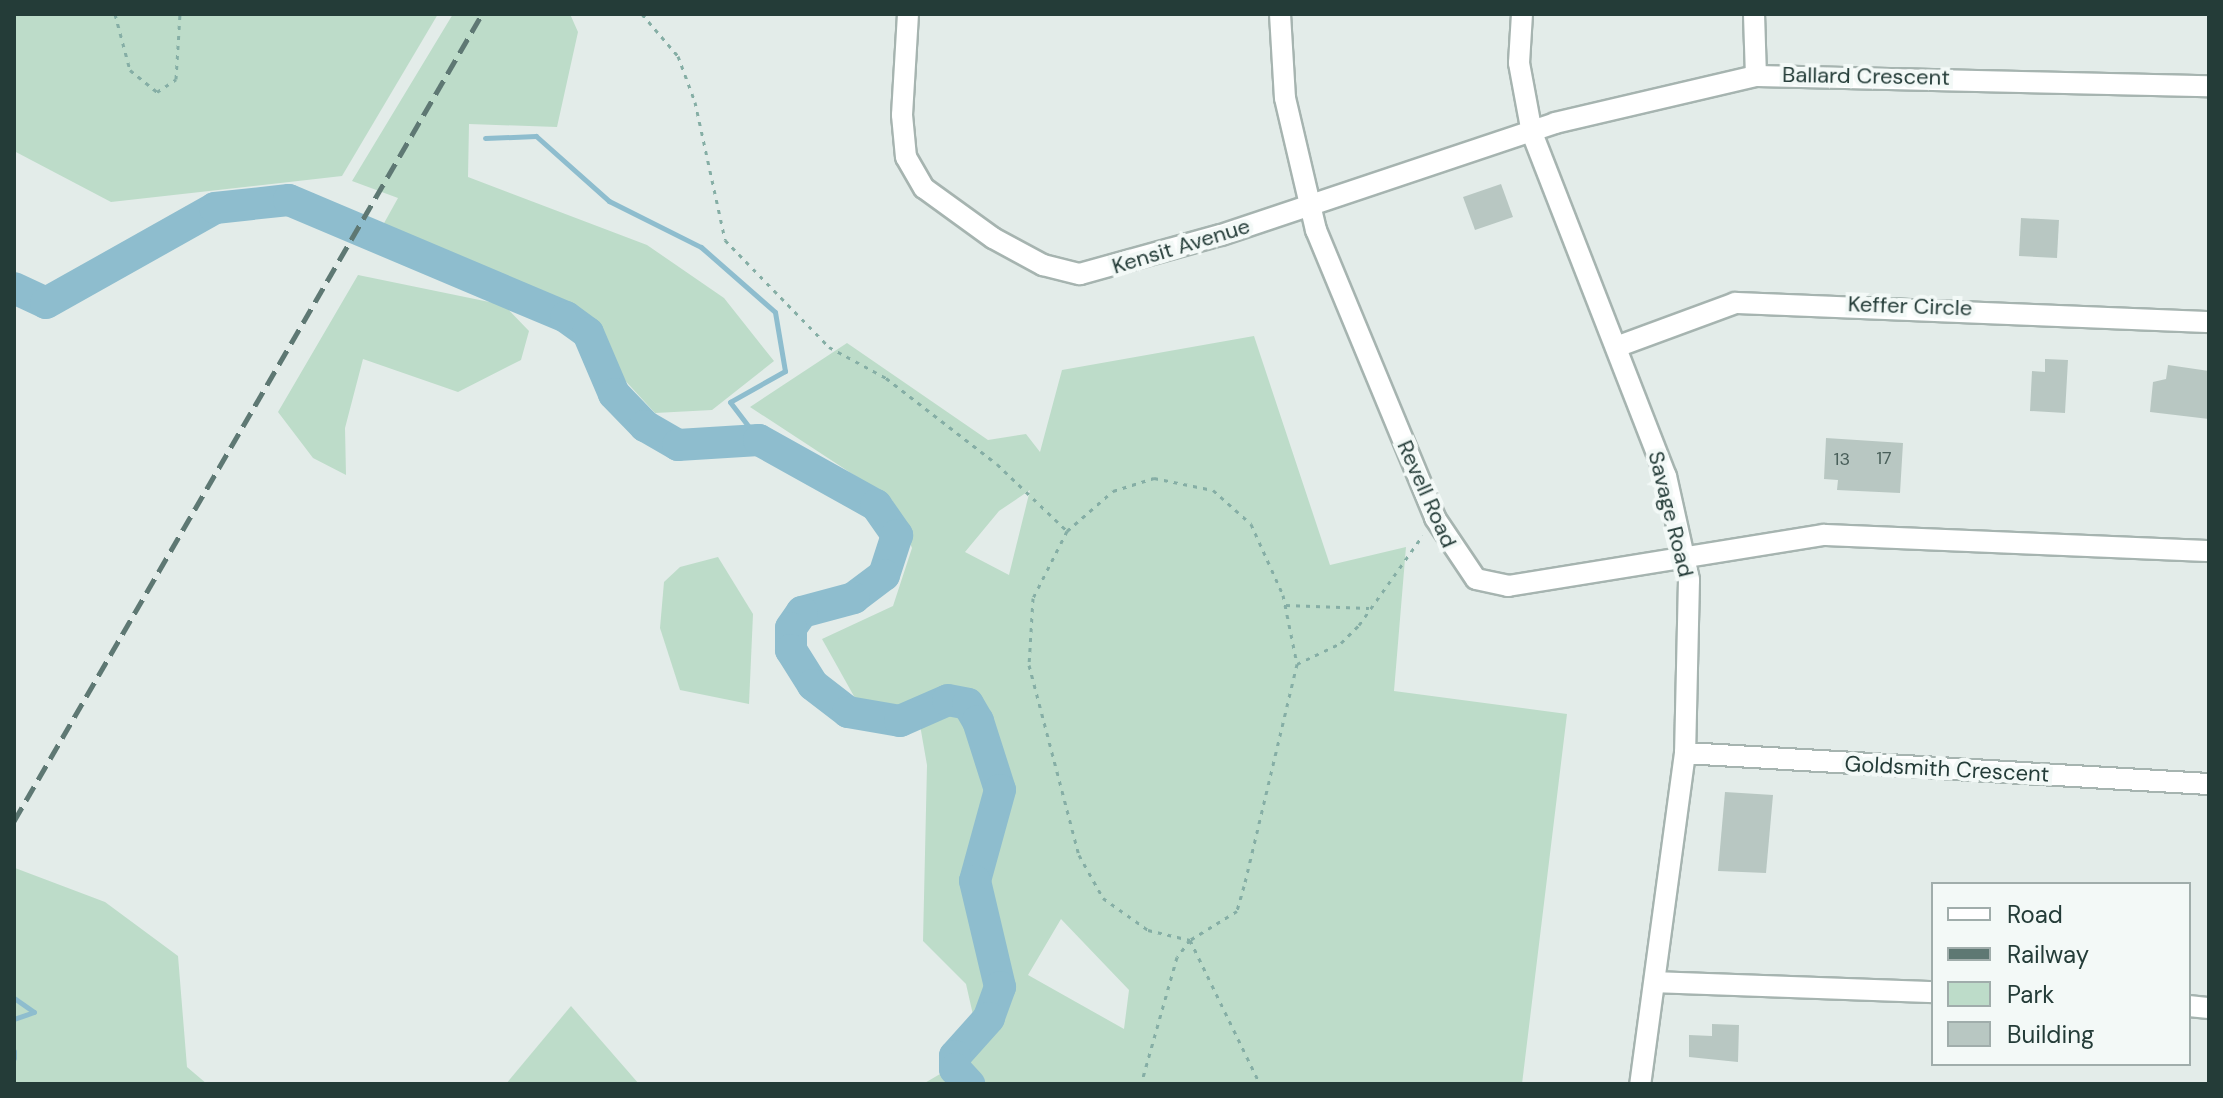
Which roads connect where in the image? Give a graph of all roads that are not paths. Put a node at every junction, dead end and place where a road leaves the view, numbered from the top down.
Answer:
1 (908, 14) edge
2 (1280, 14) edge
3 (1522, 14) edge
4 (1754, 14) edge
5 (1756, 76) junction
6 (2209, 86) edge
7 (1532, 133) junction
8 (1310, 205) junction
9 (2209, 322) edge
10 (1619, 346) junction
11 (2209, 551) edge
12 (1686, 555) junction
13 (1685, 753) junction
14 (2209, 784) edge
15 (1655, 982) junction
16 (1931, 992) edge
17 (1640, 1084) edge

1 - 8 street, Kensit Avenue
2 - 8 street, Revell Road
3 - 7 street, Savage Road
4 - 5 street
5 - 6 street, Ballard Crescent
5 - 7 street, Ballard Crescent
7 - 8 street, Kensit Avenue
7 - 10 street, Savage Road
8 - 12 street, Revell Road
9 - 10 street, Keffer Circle
10 - 12 street, Savage Road
11 - 12 street
12 - 13 street, Savage Road
13 - 14 street, Goldsmith Crescent
13 - 15 street, Savage Road
15 - 16 street
15 - 17 street, Savage Road

